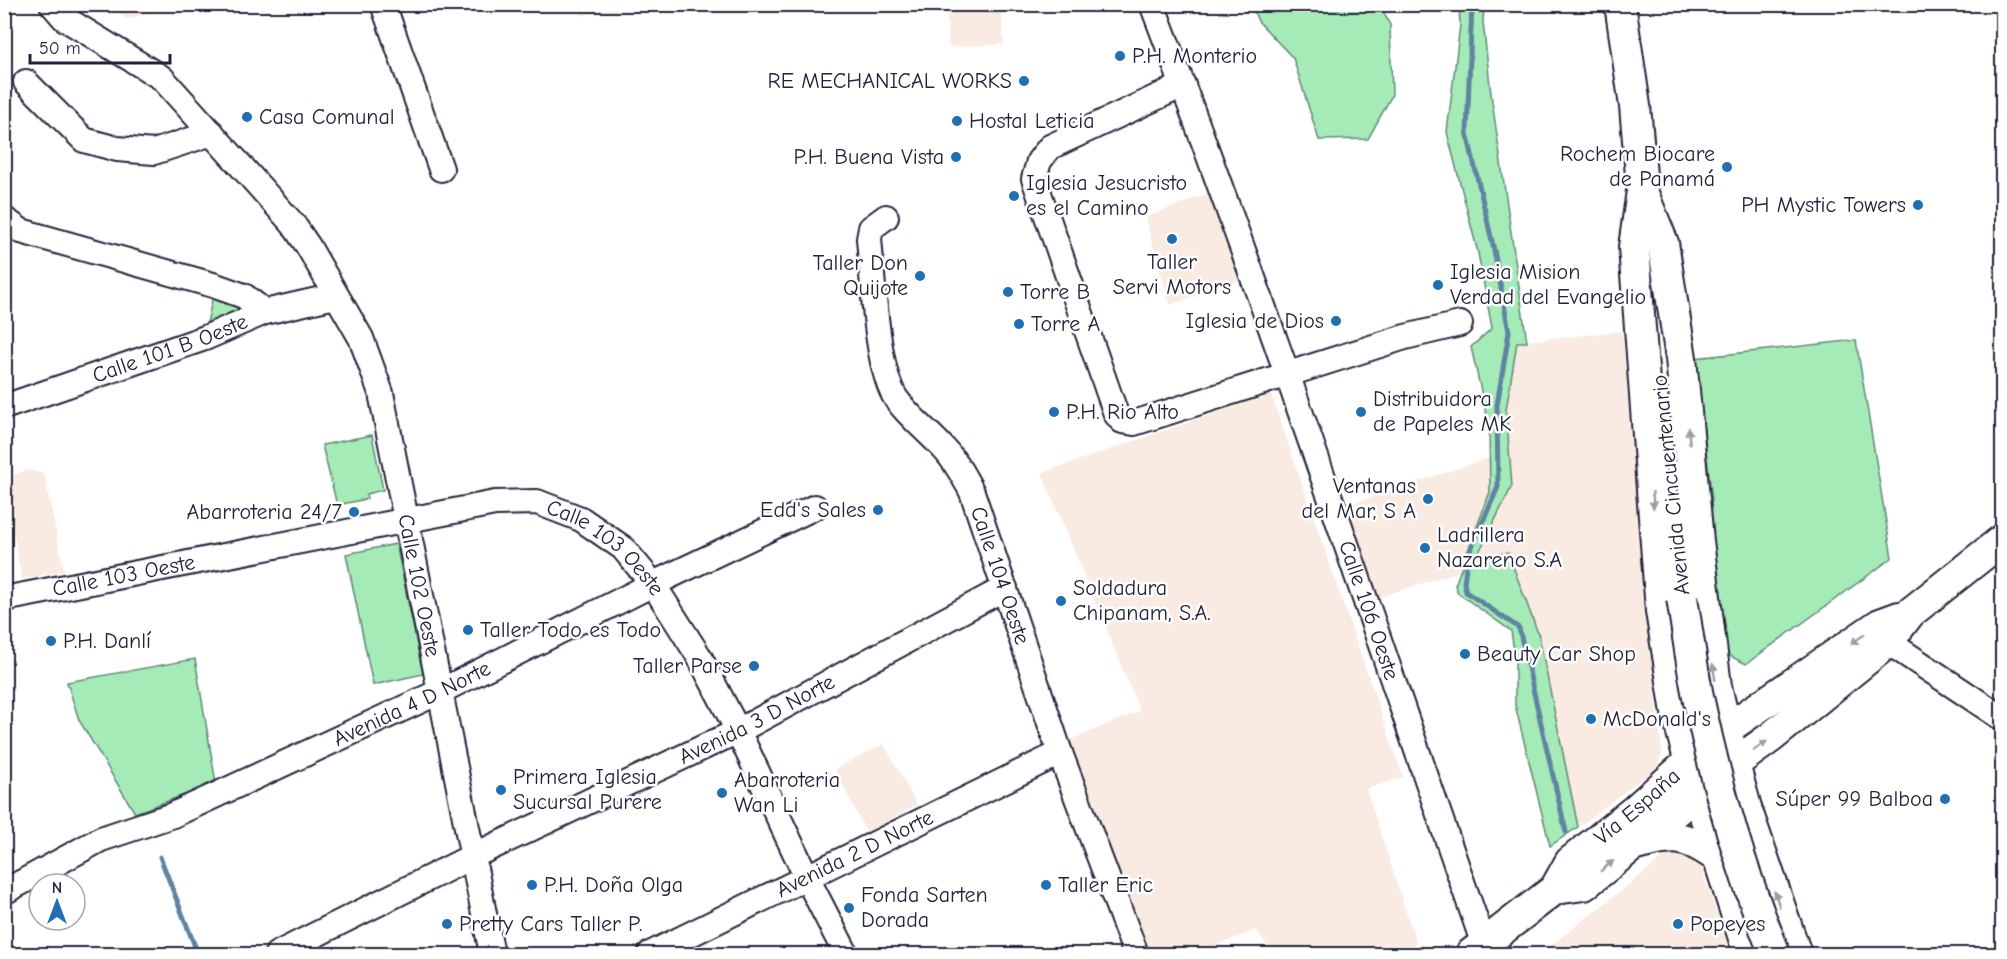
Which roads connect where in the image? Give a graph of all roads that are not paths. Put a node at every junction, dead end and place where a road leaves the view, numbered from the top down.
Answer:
1 (52, 4) edge
2 (383, 4) edge
3 (1152, 4) edge
4 (1620, 4) edge
5 (26, 82) dead end
6 (1183, 85) junction
7 (212, 133) junction
8 (441, 169) dead end
9 (1642, 191) junction
10 (886, 217) dead end
11 (4, 219) edge
12 (335, 296) junction
13 (265, 312) junction
14 (1460, 324) dead end
15 (1287, 375) junction
16 (4, 407) edge
17 (815, 507) dead end
18 (406, 521) junction
19 (2002, 540) edge
20 (653, 584) junction
21 (1005, 588) junction
22 (4, 599) edge
23 (1910, 613) junction
24 (1888, 642) junction
25 (441, 691) junction
26 (2002, 718) edge
27 (1725, 729) junction
28 (738, 731) junction
29 (1060, 753) junction
30 (1689, 762) junction
31 (1734, 764) junction
32 (1698, 794) junction
33 (1630, 847) junction
34 (473, 856) junction
35 (1718, 857) junction
36 (807, 878) junction
37 (1556, 889) junction
38 (4, 892) edge
39 (1477, 950) edge
40 (277, 954) edge
41 (492, 954) edge
42 (650, 954) edge
43 (846, 954) edge
44 (1136, 954) edge
45 (1749, 954) edge
46 (1775, 954) edge
47 (1796, 954) edge

1 - 7 street, Calle 102 Oeste
2 - 8 street
3 - 6 street, Calle 106 Oeste
4 - 9 main road, Avenida Cincuentenario
5 - 7 street
6 - 15 street, Calle 106 Oeste
6 - 15 street
7 - 12 street, Calle 102 Oeste
27 -> 9 main road
9 -> 30 main road
9 - 46 main road, Avenida Cincuentenario, bridge
10 - 21 street, Calle 104 Oeste
11 - 13 street
12 - 13 street, Calle 101 B Oeste
12 - 18 street, Calle 102 Oeste
13 - 16 street, Calle 101 B Oeste
14 - 15 street
15 - 39 street, Calle 106 Oeste
17 - 20 street, Avenida 4 D Norte
18 - 20 street, Calle 103 Oeste
18 - 22 street, Calle 103 Oeste
18 - 25 street, Calle 102 Oeste
19 - 23 main road
20 - 25 street, Avenida 4 D Norte
20 - 28 street, Calle 103 Oeste
21 - 28 street, Avenida 3 D Norte
21 - 29 street, Calle 104 Oeste
23 - 24 main road, Vía España
23 -> 27 main road, Vía España
24 - 26 street
31 -> 24 main road, Vía España
25 - 34 street, Calle 102 Oeste
25 - 38 street, Avenida 4 D Norte
27 - 30 main road, Vía España
27 - 31 main road
28 - 34 street, Avenida 3 D Norte
28 - 36 street, Calle 103 Oeste
29 - 36 street, Avenida 2 D Norte
29 - 44 street, Calle 104 Oeste
30 - 32 main road
30 - 37 main road, Vía España
31 - 32 main road, Vía España
47 -> 31 main road
32 - 33 main road, Vía España
32 - 35 main road
33 - 35 main road
37 -> 33 main road, Vía España
34 - 40 street, Avenida 3 D Norte
34 - 41 street, Calle 102 Oeste
35 - 45 main road
36 - 42 street, Avenida 2 D Norte
36 - 43 street, Calle 103 Oeste
37 - 39 main road, Vía España

